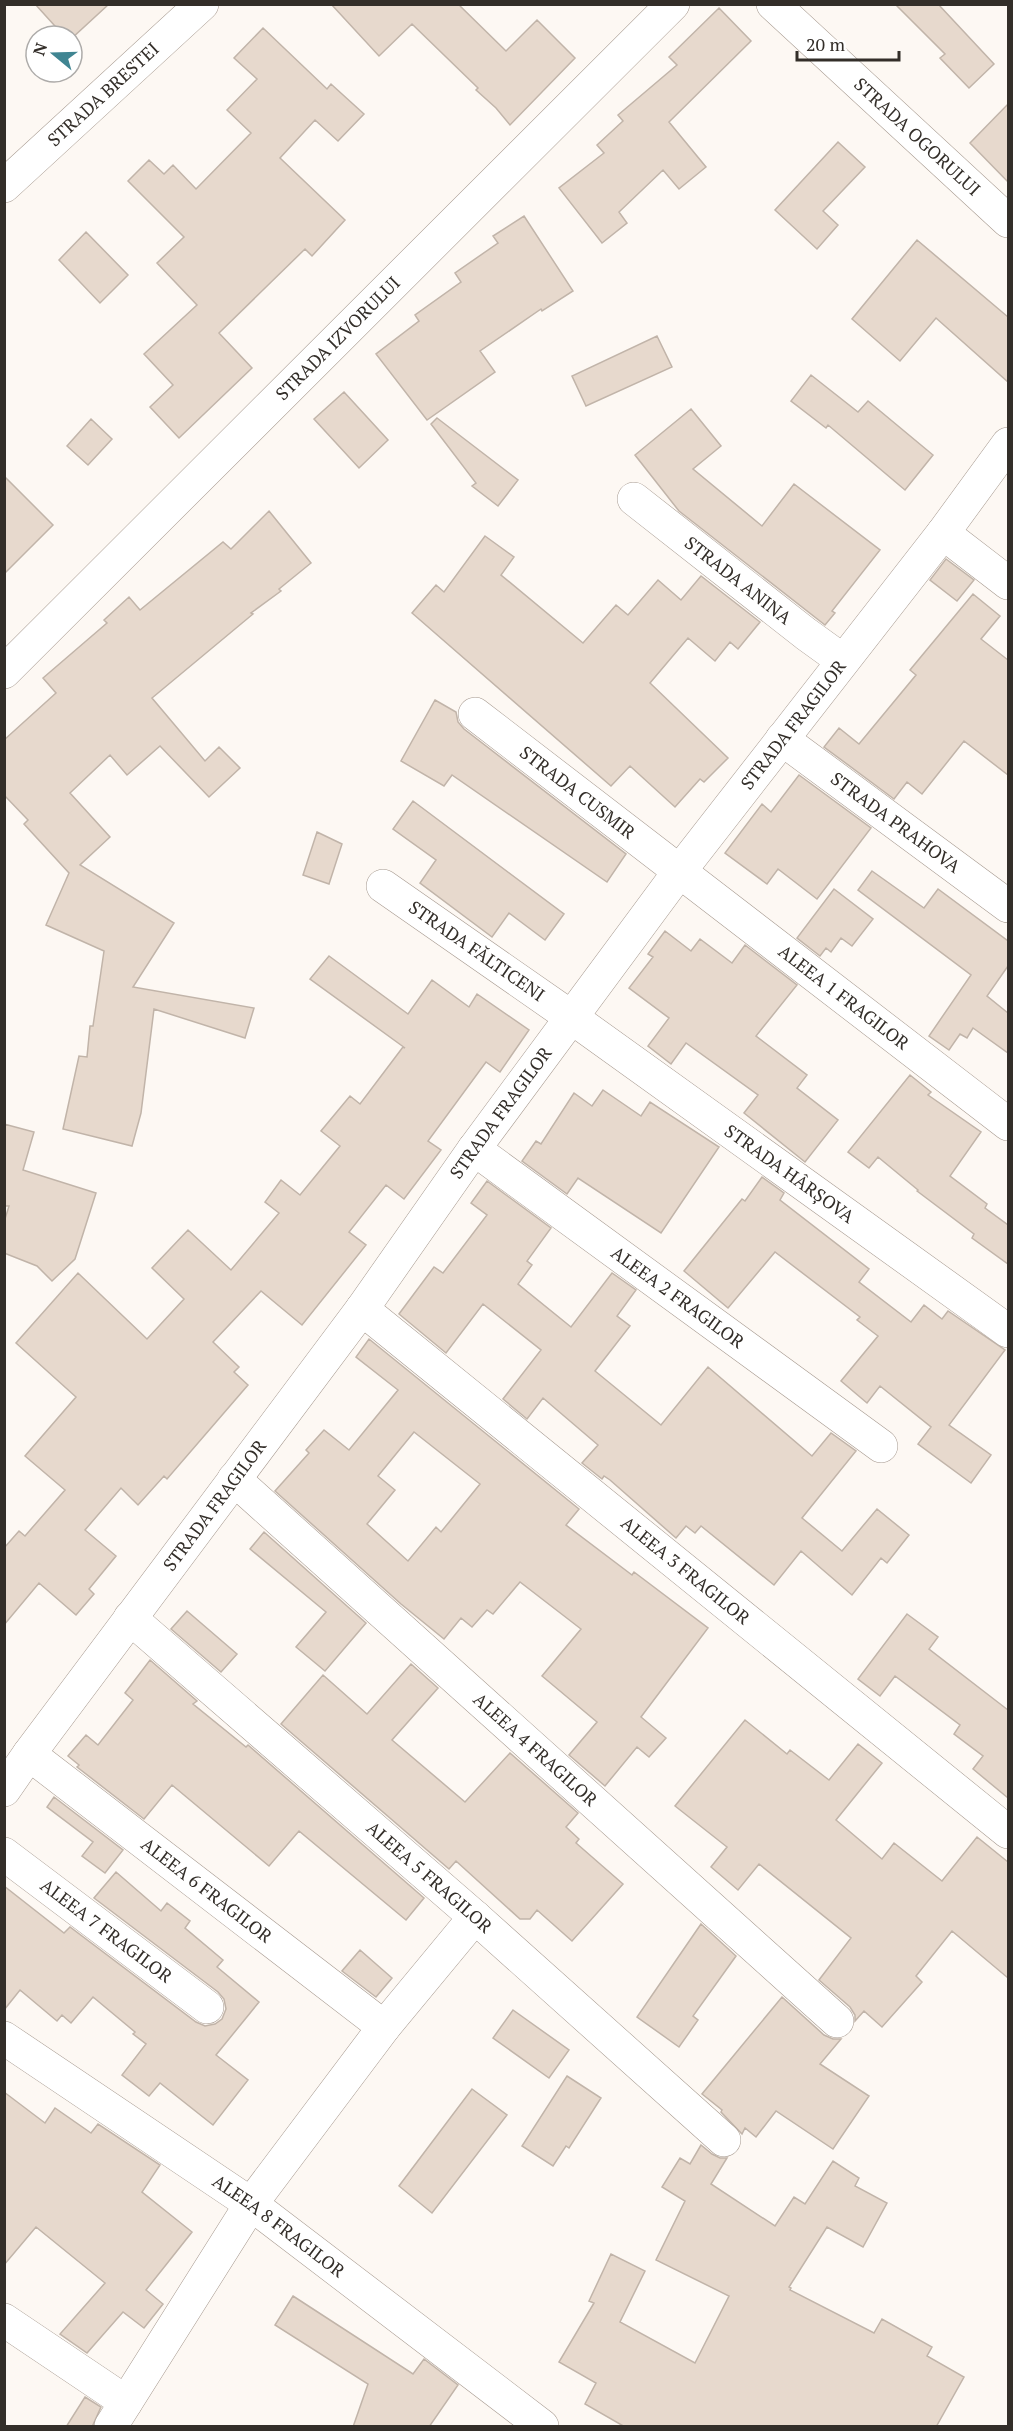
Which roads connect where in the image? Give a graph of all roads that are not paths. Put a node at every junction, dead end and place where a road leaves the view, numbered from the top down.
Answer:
1 (202, 4) edge
2 (673, 4) edge
3 (773, 4) edge
4 (7, 178) edge
5 (1008, 221) edge
6 (1008, 444) edge
7 (634, 499) dead end
8 (943, 533) junction
9 (1008, 583) edge
10 (842, 660) junction
11 (4, 672) edge
12 (476, 714) dead end
13 (782, 739) junction
14 (679, 872) junction
15 (383, 886) dead end
16 (1008, 906) edge
17 (571, 1017) junction
18 (1008, 1124) edge
19 (474, 1149) junction
20 (362, 1309) junction
21 (1008, 1330) edge
22 (881, 1446) dead end
23 (234, 1479) junction
24 (130, 1618) junction
25 (28, 1754) junction
26 (4, 1790) edge
27 (1008, 1832) edge
28 (4, 1854) edge
29 (475, 1917) junction
30 (207, 2007) dead end
31 (837, 2021) dead end
32 (384, 2027) junction
33 (4, 2038) edge
34 (724, 2140) dead end
35 (251, 2204) junction
36 (4, 2320) edge
37 (118, 2414) edge
38 (542, 2427) edge

1 - 4 street, STRADA BRESTEI
2 - 11 street, STRADA IZVORULUI
3 - 5 street, STRADA OGORULUI
6 - 8 street, STRADA FRAGILOR
7 - 10 street, STRADA ANINA
8 - 9 street
8 - 10 street, STRADA FRAGILOR
10 - 13 street, STRADA FRAGILOR
12 - 14 street, STRADA CUSMIR
13 - 14 street, STRADA FRAGILOR
13 - 16 street, STRADA PRAHOVA
14 - 17 street, STRADA FRAGILOR
14 - 18 street, ALEEA 1 FRAGILOR
15 - 17 street, STRADA FĂLTICENI
17 - 19 street, STRADA FRAGILOR
17 - 21 street, STRADA HÂRȘOVA
19 - 20 street, STRADA FRAGILOR
19 - 22 street, ALEEA 2 FRAGILOR
20 - 23 street, STRADA FRAGILOR
20 - 27 street, ALEEA 3 FRAGILOR
23 - 24 street, STRADA FRAGILOR
23 - 31 street, ALEEA 4 FRAGILOR
24 - 25 street, STRADA FRAGILOR
24 - 29 street, ALEEA 5 FRAGILOR
25 - 26 street, STRADA FRAGILOR
25 - 32 street, ALEEA 6 FRAGILOR
28 - 30 street, ALEEA 7 FRAGILOR
29 - 32 street
29 - 34 street, ALEEA 5 FRAGILOR
32 - 35 street
33 - 35 street, ALEEA 8 FRAGILOR
35 - 37 street
35 - 38 street, ALEEA 8 FRAGILOR
36 - 37 street

